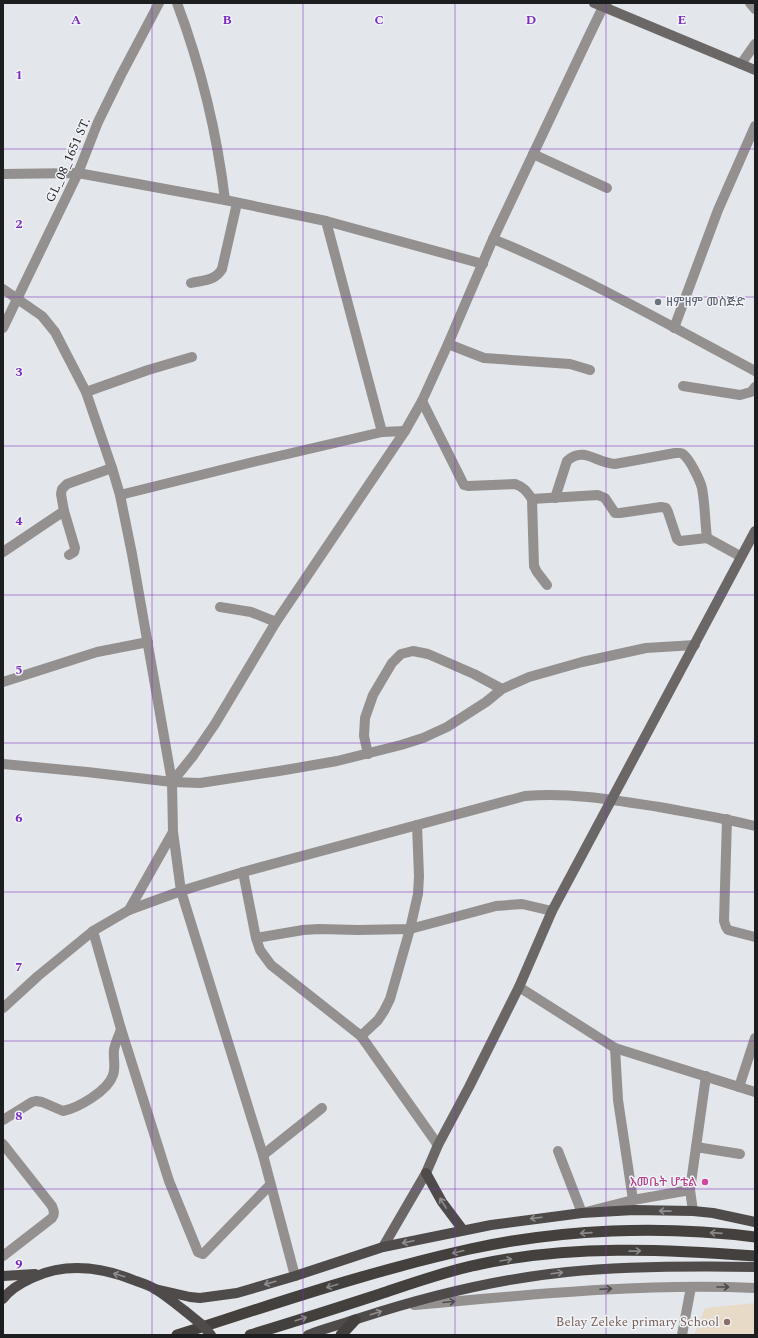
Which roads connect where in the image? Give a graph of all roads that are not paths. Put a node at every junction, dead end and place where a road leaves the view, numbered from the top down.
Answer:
1 (159, 3) edge
2 (177, 3) edge
3 (750, 3) edge
4 (602, 4) edge
5 (755, 9) edge
6 (755, 44) edge
7 (741, 64) junction
8 (755, 70) edge
9 (755, 126) edge
10 (533, 154) junction
11 (78, 173) junction
12 (3, 174) edge
13 (607, 188) dead end
14 (225, 200) junction
15 (237, 203) junction
16 (326, 221) junction
17 (493, 238) junction
18 (483, 264) junction
19 (191, 283) dead end
20 (3, 289) edge
21 (16, 299) junction
22 (3, 328) edge
23 (674, 328) junction
24 (448, 344) junction
25 (192, 357) dead end
26 (590, 370) dead end
27 (755, 371) edge
28 (683, 386) dead end
29 (755, 387) edge
30 (86, 392) junction
31 (422, 401) junction
32 (405, 431) junction
33 (382, 432) junction
34 (112, 468) junction
35 (120, 495) junction
36 (555, 498) junction
37 (532, 499) junction
38 (64, 512) junction
39 (755, 531) edge
40 (707, 538) junction
41 (3, 552) edge
42 (69, 555) dead end
43 (740, 556) junction
44 (547, 585) dead end
45 (220, 607) dead end
46 (276, 622) junction
47 (148, 642) junction
48 (695, 644) junction
49 (3, 682) edge
50 (502, 689) junction
51 (368, 754) junction
52 (3, 764) edge
53 (172, 782) junction
54 (611, 799) junction
55 (727, 819) junction
56 (417, 825) junction
57 (755, 826) edge
58 (173, 832) junction
59 (243, 872) junction
60 (181, 891) junction
61 (129, 910) junction
62 (552, 911) junction
63 (410, 929) junction
64 (93, 931) junction
65 (755, 937) edge
66 (256, 938) junction
67 (519, 987) junction
68 (3, 1008) edge
69 (121, 1029) junction
70 (361, 1036) junction
71 (755, 1038) edge
72 (615, 1048) junction
73 (706, 1076) junction
74 (739, 1087) junction
75 (755, 1092) edge
76 (322, 1108) dead end
77 (3, 1120) edge
78 (3, 1144) edge
79 (438, 1145) junction
80 (696, 1146) junction
81 (558, 1151) dead end
82 (740, 1154) dead end
83 (263, 1155) junction
84 (426, 1173) junction
85 (270, 1185) junction
86 (690, 1190) junction
87 (633, 1200) junction
88 (693, 1211) junction
89 (582, 1212) junction
90 (755, 1222) edge
91 (463, 1230) junction
92 (755, 1237) edge
93 (383, 1247) junction
94 (3, 1256) edge
95 (755, 1256) edge
96 (755, 1268) edge
97 (43, 1273) junction
98 (3, 1276) edge
99 (295, 1276) junction
100 (691, 1287) junction
101 (155, 1288) junction
102 (755, 1288) edge
103 (3, 1299) edge
104 (396, 1306) junction
105 (355, 1320) junction
106 (177, 1335) edge
107 (211, 1335) edge
108 (250, 1335) edge
109 (308, 1335) edge
110 (341, 1335) edge
111 (682, 1335) edge

1 - 11 street, GL_08_1651 ST.
2 - 14 street
3 - 5 street
4 - 7 main road
4 - 10 street
6 - 7 street
7 - 8 main road
9 - 23 street
10 - 13 street
10 - 17 street
11 - 12 street
11 - 14 street
11 - 21 street, GL_08_1651 ST.
14 - 15 street
15 - 16 street
15 - 19 street
16 - 18 street
16 - 33 street
17 - 18 street
17 - 23 street
18 - 24 street
20 - 21 street
21 - 22 street, GL_08_1651 ST.
21 - 30 street
23 - 27 street
24 - 26 street
24 - 31 street
25 - 30 street
28 - 29 street
30 - 34 street
31 - 32 street
31 - 37 street
32 - 33 street
32 - 46 street
33 - 35 street
34 - 35 street
34 - 38 street
35 - 47 street
36 - 37 street
36 - 40 street
36 - 40 street
37 - 44 street
38 - 41 street
38 - 42 street
39 - 43 main road
40 - 43 street
43 - 48 main road
45 - 46 street
46 - 53 street
47 - 49 street
47 - 53 street
48 - 50 street
48 - 54 main road
50 - 51 street
50 - 51 street
51 - 53 street
52 - 53 street
53 - 58 street
54 - 55 street
54 - 56 street
54 - 62 main road
55 - 57 street
55 - 65 street
56 - 59 street
56 - 63 street
58 - 60 street
58 - 61 street
59 - 60 street
59 - 66 street
60 - 61 street
60 - 83 street
61 - 64 street
62 - 63 street
62 - 67 main road
63 - 66 street
63 - 70 street
64 - 68 street
64 - 69 street
66 - 70 street
67 - 72 street
67 - 79 main road
69 - 77 street
69 - 85 street
70 - 79 street
71 - 74 street
72 - 73 street
72 - 87 street
73 - 74 street
73 - 80 street
74 - 75 street
76 - 83 street
78 - 94 street
79 - 84 main road
80 - 82 street
80 - 86 street
81 - 89 street
83 - 85 street
91 -> 84 main road
84 - 93 main road
85 - 99 street
86 - 87 street
86 - 88 street
87 - 89 street
88 -> 89 main road
88 - 90 main road
89 -> 91 main road
91 -> 93 main road
92 -> 106 highway
93 - 99 main road
108 -> 95 highway
104 -> 96 main road
97 - 98 main road
101 -> 97 main road
97 - 103 main road
99 -> 101 main road
100 -> 102 street
104 -> 100 street
100 - 111 street
101 - 107 main road, bridge
105 -> 104 main road
105 - 109 main road
105 - 110 highway

